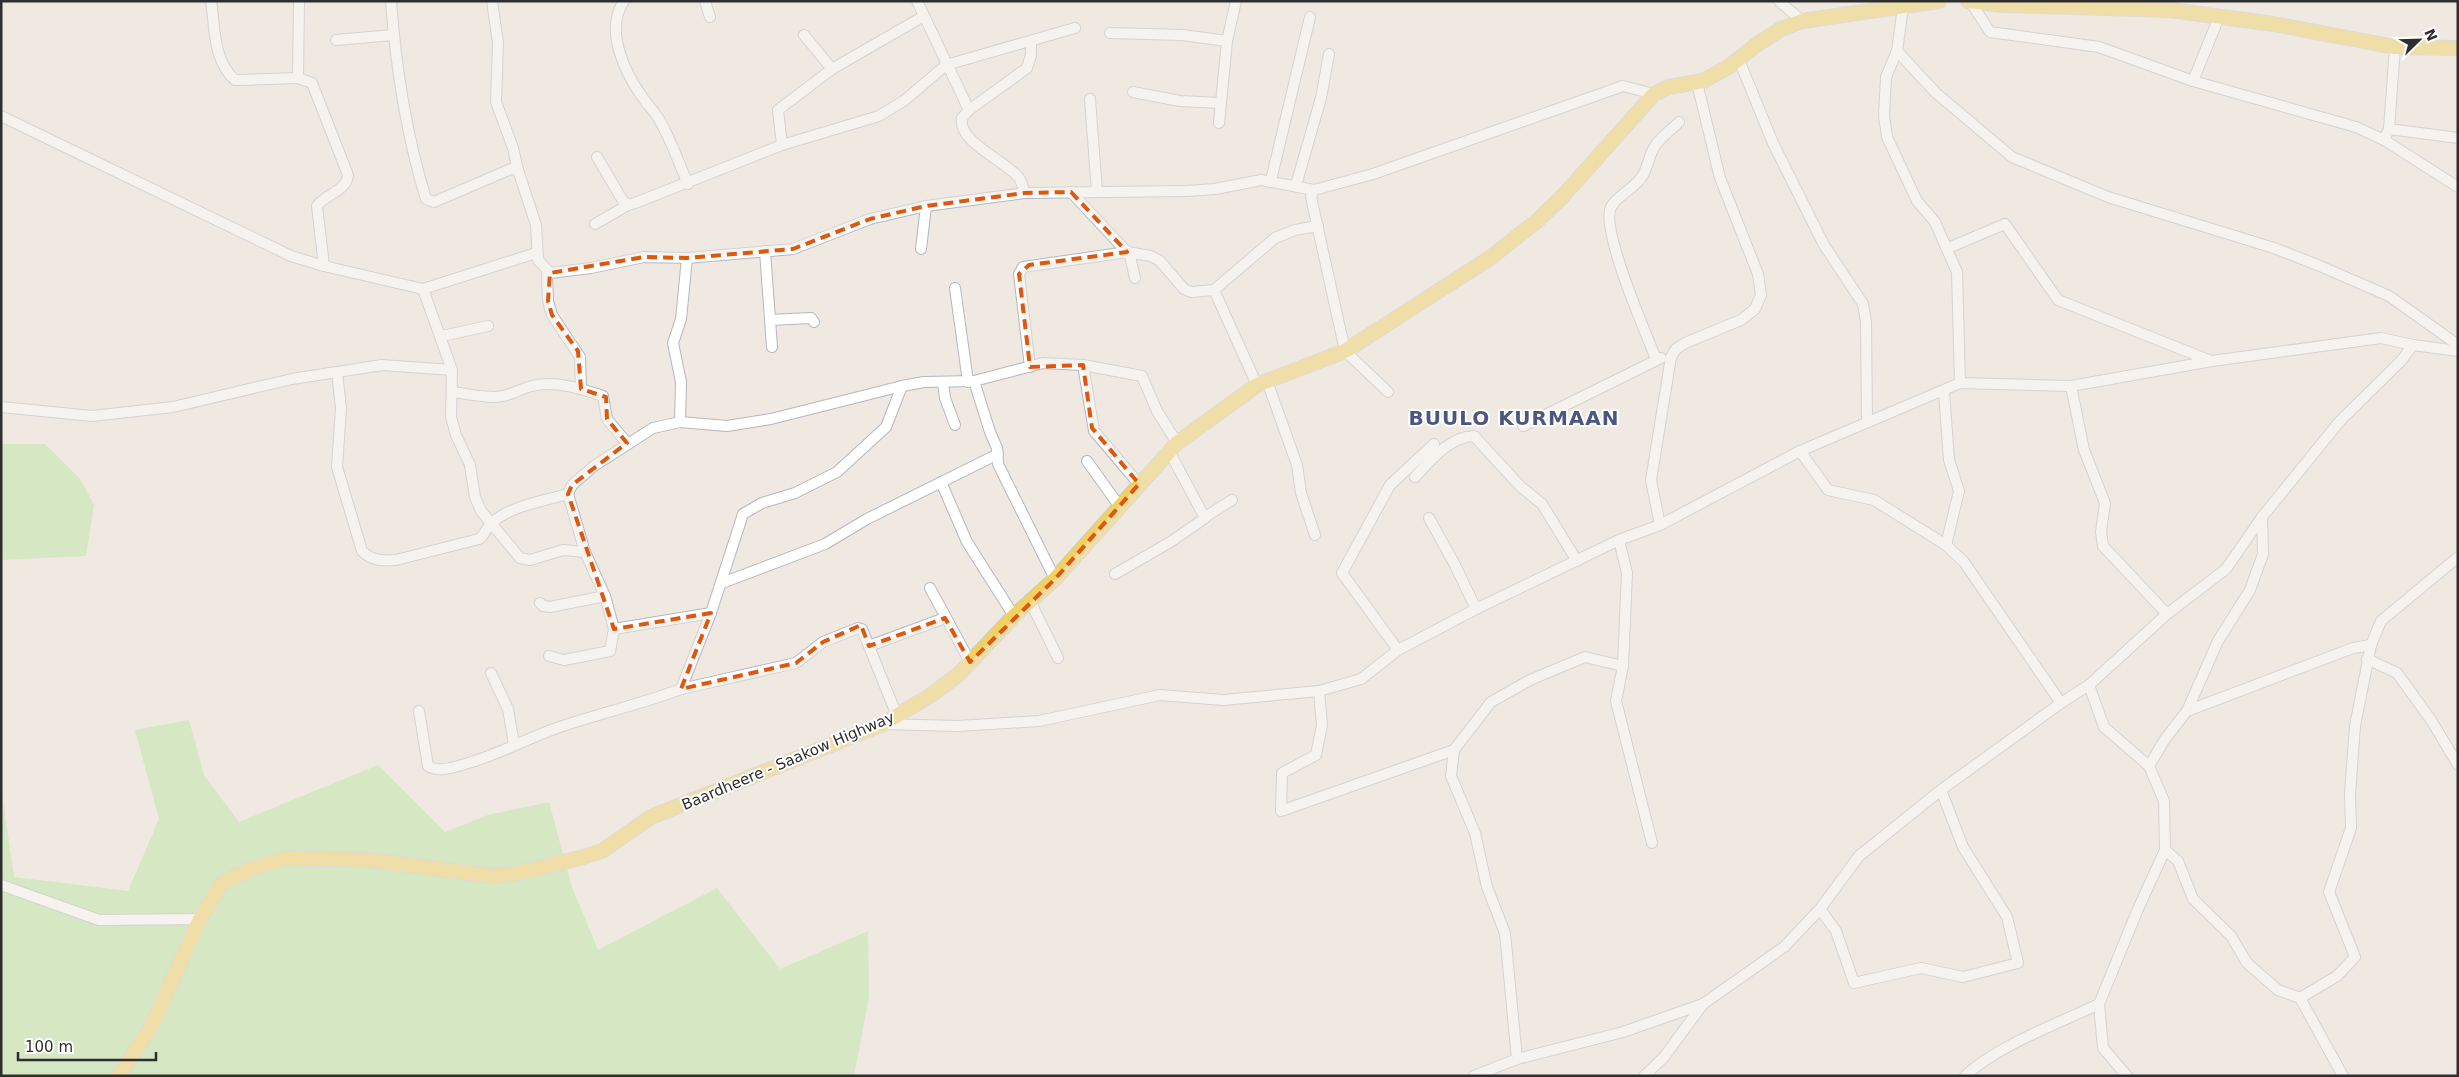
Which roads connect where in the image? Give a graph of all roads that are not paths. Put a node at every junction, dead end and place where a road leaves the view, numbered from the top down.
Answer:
1 (211, 1) edge
2 (299, 1) edge
3 (391, 1) edge
4 (492, 1) edge
5 (624, 1) edge
6 (706, 1) edge
7 (917, 1) edge
8 (1236, 1) edge
9 (1779, 1) edge
10 (1939, 1) edge
11 (1969, 1) edge
12 (2171, 6) edge
13 (1903, 7) junction
14 (924, 16) junction
15 (710, 17) dead end
16 (1310, 17) dead end
17 (2219, 17) junction
18 (1802, 21) junction
19 (1075, 28) dead end
20 (1110, 33) dead end
21 (394, 35) junction
22 (804, 35) dead end
23 (336, 40) dead end
24 (1031, 41) junction
25 (1227, 41) junction
26 (2395, 47) junction
27 (2458, 48) edge
28 (1897, 51) junction
29 (1329, 54) dead end
30 (1739, 60) junction
31 (946, 65) junction
32 (832, 69) junction
33 (298, 78) junction
34 (2193, 81) junction
35 (1697, 83) junction
36 (1133, 92) dead end
37 (1654, 94) junction
38 (1090, 99) dead end
39 (1220, 103) junction
40 (969, 110) junction
41 (1, 116) edge
42 (1680, 122) dead end
43 (1219, 123) dead end
44 (2390, 129) junction
45 (2458, 138) edge
46 (2384, 140) junction
47 (782, 145) junction
48 (597, 157) dead end
49 (518, 170) junction
50 (1271, 180) junction
51 (688, 184) junction
52 (1296, 185) junction
53 (2458, 187) edge
54 (1314, 190) junction
55 (1071, 192) junction
56 (1097, 192) junction
57 (1025, 193) junction
58 (628, 205) junction
59 (926, 206) junction
60 (595, 224) dead end
61 (1318, 226) junction
62 (921, 248) dead end
63 (1948, 248) junction
64 (765, 251) junction
65 (1128, 252) junction
66 (536, 253) junction
67 (687, 258) junction
68 (324, 266) junction
69 (550, 273) junction
70 (1135, 278) dead end
71 (955, 288) dead end
72 (423, 289) junction
73 (1214, 290) junction
74 (770, 320) junction
75 (814, 322) dead end
76 (488, 326) dead end
77 (442, 336) junction
78 (2413, 345) junction
79 (2458, 345) edge
80 (772, 348) dead end
81 (1345, 350) junction
82 (2458, 350) edge
83 (1671, 357) junction
84 (1656, 360) junction
85 (2212, 361) junction
86 (1083, 365) junction
87 (1030, 367) junction
88 (452, 370) junction
89 (336, 372) junction
90 (971, 382) junction
91 (943, 383) junction
92 (1262, 383) junction
93 (1960, 383) junction
94 (902, 386) junction
95 (2071, 386) junction
96 (580, 388) junction
97 (453, 392) junction
98 (1388, 392) dead end
99 (1944, 392) junction
100 (1, 407) edge
101 (1867, 421) junction
102 (680, 422) junction
103 (955, 425) dead end
104 (1523, 426) dead end
105 (627, 443) junction
106 (1434, 444) dead end
107 (1173, 447) junction
108 (1800, 451) junction
109 (998, 454) junction
110 (1087, 460) dead end
111 (1415, 477) dead end
112 (941, 482) junction
113 (1139, 484) junction
114 (568, 494) junction
115 (1232, 500) dead end
116 (1120, 507) junction
117 (1205, 517) junction
118 (2262, 517) junction
119 (1429, 518) dead end
120 (492, 522) junction
121 (1660, 525) junction
122 (1315, 535) dead end
123 (1619, 540) junction
124 (1946, 545) junction
125 (586, 552) junction
126 (2458, 557) edge
127 (1577, 561) junction
128 (1115, 574) dead end
129 (1055, 579) junction
130 (722, 583) junction
131 (930, 588) dead end
132 (605, 596) junction
133 (1030, 601) junction
134 (540, 604) dead end
135 (1476, 609) junction
136 (711, 613) junction
137 (2167, 614) junction
138 (1014, 616) junction
139 (945, 618) junction
140 (614, 629) junction
141 (2371, 645) junction
142 (869, 646) junction
143 (1398, 650) junction
144 (549, 656) dead end
145 (1058, 658) dead end
146 (2367, 659) junction
147 (970, 662) junction
148 (1622, 666) junction
149 (491, 673) dead end
150 (2089, 685) junction
151 (681, 689) junction
152 (1319, 691) junction
153 (2061, 703) junction
154 (419, 711) dead end
155 (2187, 711) junction
156 (897, 716) junction
157 (883, 724) junction
158 (514, 744) junction
159 (1454, 750) junction
160 (2458, 765) edge
161 (2149, 766) junction
162 (1941, 790) junction
163 (1652, 843) dead end
164 (2165, 850) junction
165 (1, 885) edge
166 (1820, 909) junction
167 (200, 919) junction
168 (2300, 998) junction
169 (1703, 1004) junction
170 (2099, 1004) junction
171 (1517, 1059) junction
172 (119, 1076) edge
173 (1474, 1076) edge
174 (1644, 1076) edge
175 (1966, 1076) edge
176 (2127, 1076) edge
177 (2343, 1076) edge

1 - 33 street
2 - 33 street
3 - 21 street
4 - 49 street
5 - 51 street
6 - 15 street
7 - 14 street
8 - 25 street
9 - 18 street
10 - 13 main road, Baardheere - Saakow Highway
11 - 12 main road
11 - 34 street
12 - 17 main road
13 - 18 main road, Baardheere - Saakow Highway
13 - 28 street
14 - 31 street
14 - 32 street
16 - 50 street
17 - 26 main road
17 - 34 street
18 - 30 main road, Baardheere - Saakow Highway
19 - 24 street
20 - 25 street
21 - 23 street
21 - 49 street
22 - 32 street
24 - 31 street
24 - 40 street
25 - 39 street
26 - 27 main road
26 - 44 street
28 - 63 street
28 - 79 street
29 - 52 street
30 - 35 main road, Baardheere - Saakow Highway
30 - 101 street
31 - 40 street
31 - 47 street
32 - 47 street
33 - 68 street
34 - 46 street
35 - 37 main road, Baardheere - Saakow Highway
35 - 83 street
36 - 39 street
37 - 54 street
37 - 81 main road, Baardheere - Saakow Highway
38 - 56 street
39 - 43 street
40 - 57 street
41 - 68 street
42 - 84 street
44 - 45 street
44 - 46 street
46 - 53 street
47 - 51 street
48 - 58 street
49 - 66 street
50 - 52 street
50 - 56 street
51 - 58 street
52 - 54 street
54 - 61 street
55 - 56 street
55 - 57 street
55 - 65 street
57 - 59 street
58 - 60 street
59 - 62 street
59 - 64 street
61 - 73 street
61 - 81 street
63 - 85 street
63 - 93 street
64 - 67 street
64 - 74 street
65 - 70 street
65 - 73 street
65 - 87 street
66 - 69 street
66 - 72 street
67 - 69 street
67 - 102 street
68 - 72 street
69 - 96 street
71 - 90 street
72 - 77 street
73 - 92 street
74 - 75 street
74 - 80 street
76 - 77 street
77 - 88 street
78 - 82 street
78 - 85 street
78 - 118 street
81 - 92 main road, Baardheere - Saakow Highway
81 - 98 street
83 - 84 street
83 - 121 street
84 - 104 street
85 - 95 street
86 - 87 street
86 - 107 street
86 - 113 street
87 - 90 street
88 - 89 street
88 - 97 street
89 - 100 street
89 - 120 street
90 - 91 street
90 - 109 street
91 - 94 street
91 - 103 street
92 - 107 main road, Baardheere - Saakow Highway
92 - 122 street
93 - 95 street
93 - 99 street
94 - 102 street
94 - 130 street
95 - 137 street
96 - 97 street
96 - 105 street
97 - 120 street
99 - 101 street
99 - 124 street
101 - 108 street
102 - 105 street
105 - 114 street
106 - 143 street
107 - 113 main road, Baardheere - Saakow Highway
107 - 117 street
108 - 121 street
108 - 124 street
109 - 112 street
109 - 129 street
110 - 116 street
111 - 127 street
112 - 130 street
112 - 138 street
113 - 116 main road, Baardheere - Saakow Highway
114 - 120 street
114 - 125 street
115 - 117 street
116 - 129 main road, Baardheere - Saakow Highway
117 - 128 street
118 - 137 street
118 - 155 street
119 - 135 street
120 - 125 street
121 - 123 street
123 - 127 street
123 - 148 street
124 - 153 street
125 - 132 street
126 - 141 street
127 - 135 street
129 - 133 main road, Baardheere - Saakow Highway
130 - 136 street
131 - 139 street
132 - 134 street
132 - 140 street
133 - 138 main road, Baardheere - Saakow Highway
133 - 145 street
135 - 143 street
136 - 140 street
136 - 151 street
137 - 150 street
138 - 147 main road, Baardheere - Saakow Highway
139 - 142 street
139 - 147 street
140 - 144 street
141 - 146 street
141 - 155 street
142 - 151 street
142 - 156 street
143 - 152 street
146 - 160 street
146 - 168 street
147 - 156 main road, Baardheere - Saakow Highway
148 - 159 street
148 - 163 street
149 - 158 street
150 - 153 street
150 - 161 street
151 - 158 street
152 - 157 street
152 - 159 street
153 - 162 street
154 - 158 street
155 - 161 street
156 - 157 main road, Baardheere - Saakow Highway
157 - 167 main road, Baardheere - Saakow Highway
159 - 171 street
161 - 164 street
162 - 166 street
162 - 166 street
164 - 168 street
164 - 170 street
165 - 167 street
166 - 169 street
167 - 172 main road, Baardheere - Saakow Highway
168 - 177 street
169 - 171 street
169 - 174 street
170 - 175 street
170 - 176 street
171 - 173 street

